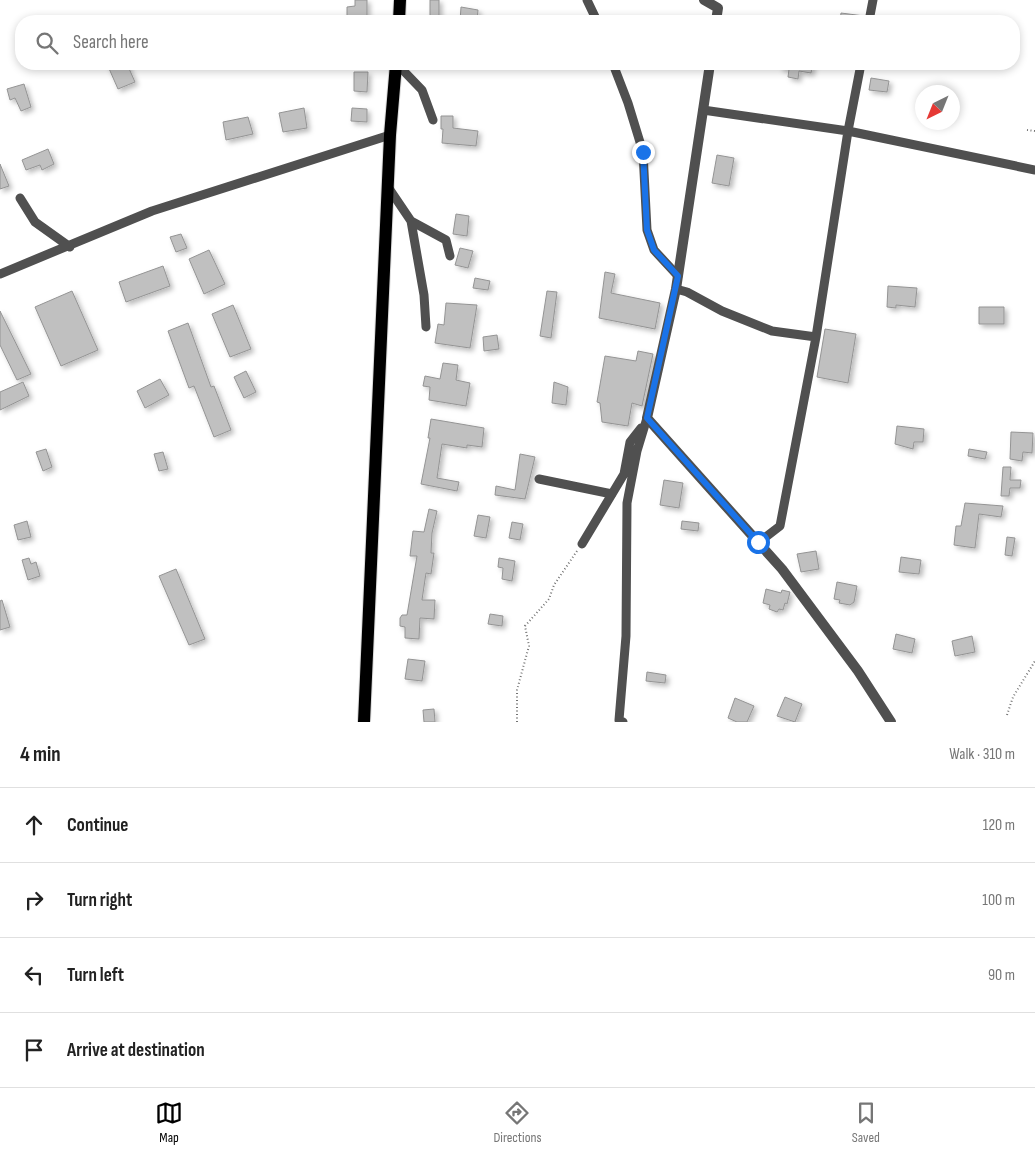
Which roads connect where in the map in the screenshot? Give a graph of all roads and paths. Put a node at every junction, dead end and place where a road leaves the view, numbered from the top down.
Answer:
1 (400, 0) edge
2 (587, 0) edge
3 (704, 0) edge
4 (873, 0) edge
5 (719, 4) edge
6 (399, 15) edge
7 (594, 15) edge
8 (870, 15) edge
9 (395, 70) edge
10 (402, 70) edge
11 (615, 70) edge
12 (709, 70) edge
13 (860, 70) edge
14 (703, 110) junction
15 (433, 120) dead end
16 (1027, 130) dead end
17 (848, 131) junction
18 (1035, 131) edge
19 (390, 135) junction
20 (1035, 170) edge
21 (388, 187) junction
22 (20, 198) dead end
23 (411, 221) junction
24 (70, 246) junction
25 (450, 256) dead end
26 (0, 274) edge
27 (678, 276) junction
28 (676, 290) junction
29 (426, 327) dead end
30 (816, 337) junction
31 (645, 422) junction
32 (539, 479) dead end
33 (612, 494) junction
34 (758, 542) junction
35 (582, 544) joint
36 (1035, 661) edge
37 (1007, 715) dead end
38 (364, 722) edge
39 (517, 722) edge
40 (623, 722) edge
41 (891, 722) edge

1 - 6 main road
2 - 7 street
3 - 5 street
4 - 8 street
9 - 19 main road
10 - 15 street
11 - 27 street
12 - 14 street
13 - 17 street
14 - 17 street
14 - 27 street
16 - 18 path
17 - 20 street
17 - 30 street
19 - 21 main road
19 - 24 street
21 - 23 street
21 - 38 main road
22 - 24 street
23 - 25 street
23 - 29 street
24 - 26 street
27 - 28 street
28 - 30 street
28 - 31 street
30 - 34 street
31 - 33 street
31 - 34 street
31 - 40 street
32 - 33 street
33 - 35 street
34 - 41 street
35 - 39 path
36 - 37 path

